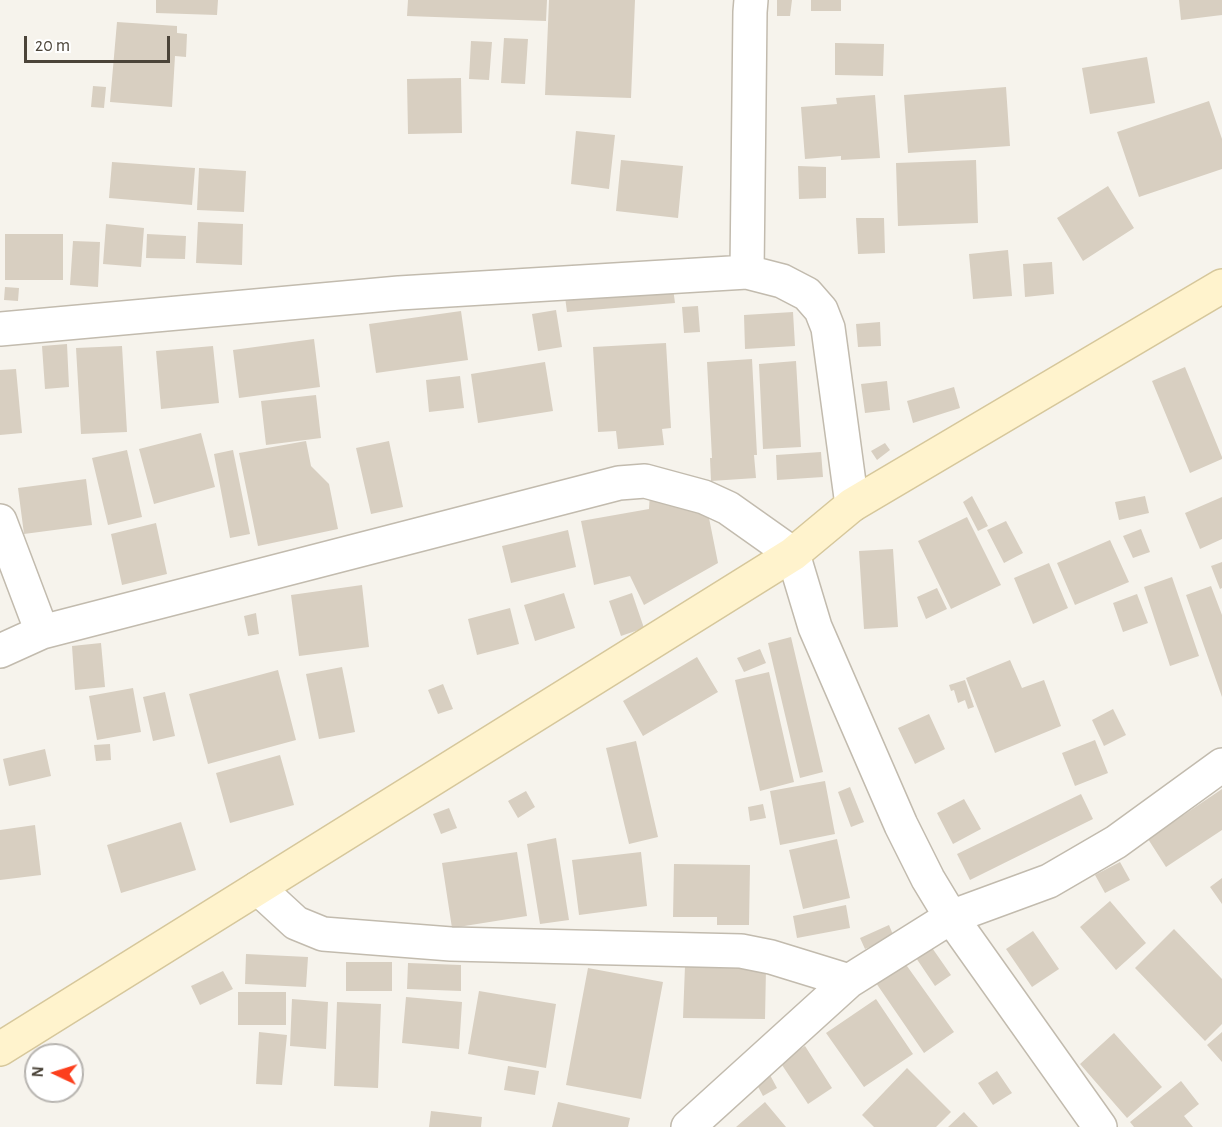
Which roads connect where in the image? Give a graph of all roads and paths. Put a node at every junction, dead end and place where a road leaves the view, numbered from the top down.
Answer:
1 (751, 0) edge
2 (747, 272) junction
3 (1222, 285) edge
4 (0, 329) edge
5 (852, 505) junction
6 (0, 521) edge
7 (793, 554) junction
8 (42, 632) junction
9 (0, 651) edge
10 (1222, 765) edge
11 (258, 888) junction
12 (951, 917) junction
13 (849, 981) junction
14 (0, 1048) edge
15 (688, 1127) edge
16 (1100, 1127) edge

1 - 2 street
2 - 4 street
2 - 5 street
3 - 5 main road
5 - 7 main road
6 - 8 street
7 - 8 street
7 - 11 main road
7 - 12 street
8 - 9 street
10 - 12 street
11 - 13 street
11 - 14 main road
12 - 13 street
12 - 16 street
13 - 15 street

